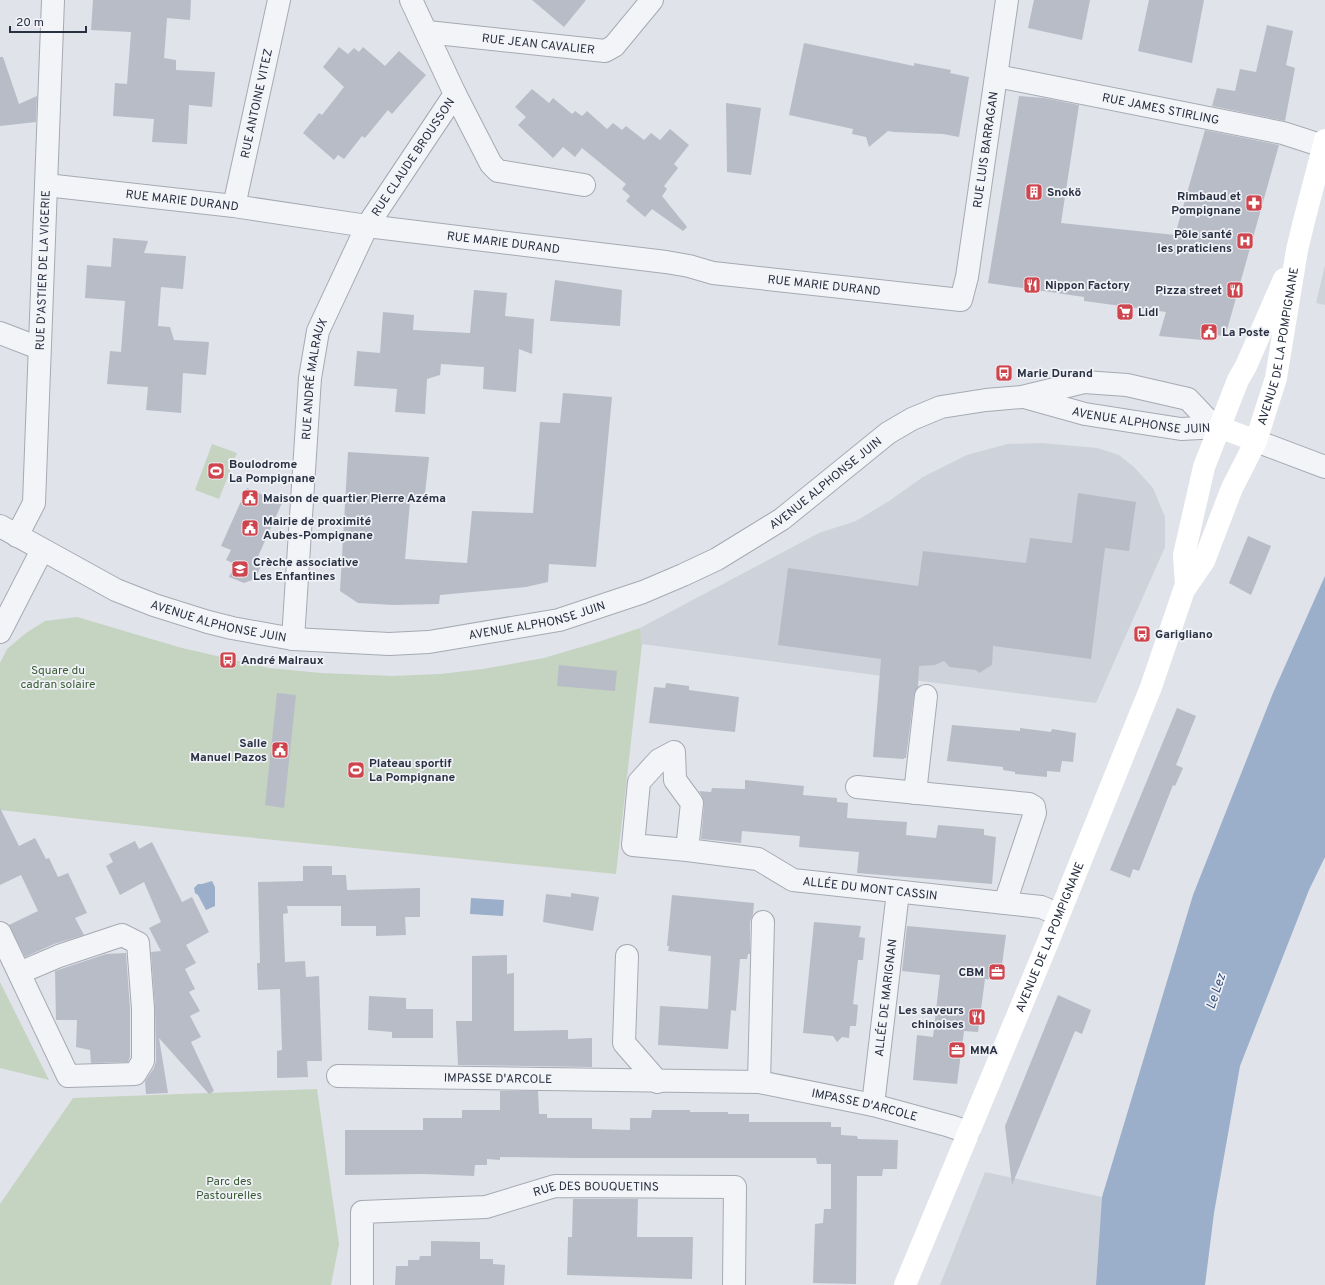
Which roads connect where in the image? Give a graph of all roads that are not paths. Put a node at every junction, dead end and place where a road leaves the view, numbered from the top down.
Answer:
1 (53, 0) edge
2 (279, 0) edge
3 (411, 0) edge
4 (652, 0) edge
5 (1007, 0) edge
6 (427, 32) junction
7 (997, 76) junction
8 (455, 94) junction
9 (1324, 143) edge
10 (46, 185) junction
11 (584, 185) dead end
12 (234, 206) junction
13 (367, 226) junction
14 (1297, 250) junction
15 (961, 300) joint
16 (0, 333) edge
17 (39, 348) junction
18 (1022, 397) junction
19 (1219, 427) junction
20 (1256, 441) junction
21 (1322, 466) edge
22 (8, 531) edge
23 (42, 550) junction
24 (1186, 585) junction
25 (0, 632) edge
26 (293, 639) junction
27 (926, 696) dead end
28 (857, 787) dead end
29 (915, 793) junction
30 (687, 850) dead end
31 (898, 892) junction
32 (1005, 903) junction
33 (1058, 914) junction
34 (764, 922) dead end
35 (0, 933) edge
36 (628, 956) dead end
37 (19, 973) junction
38 (338, 1076) dead end
39 (658, 1082) junction
40 (759, 1082) junction
41 (873, 1104) junction
42 (968, 1132) junction
43 (362, 1285) edge
44 (734, 1285) edge
45 (905, 1285) edge

1 - 10 street, RUE D'ASTIER DE LA VIGERIE
2 - 12 street, RUE ANTOINE VITEZ
3 - 6 street, RUE CLAUDE BROUSSON
4 - 6 street, RUE JEAN CAVALIER
5 - 7 street, RUE LUIS BARRAGAN
6 - 8 street, RUE CLAUDE BROUSSON
7 - 9 street, RUE JAMES STIRLING
7 - 15 street, RUE LUIS BARRAGAN
8 - 11 street
8 - 13 street, RUE CLAUDE BROUSSON
9 - 14 main road, AVENUE DE LA POMPIGNANE
10 - 12 street, RUE MARIE DURAND
10 - 17 street, RUE D'ASTIER DE LA VIGERIE
12 - 13 street, RUE MARIE DURAND
13 - 15 street, RUE MARIE DURAND
13 - 26 street, RUE ANDRÉ MALRAUX
14 - 19 main road, AVENUE DE LA POMPIGNANE
14 - 20 main road, AVENUE DE LA POMPIGNANE
16 - 17 street
17 - 22 street, RUE D'ASTIER DE LA VIGERIE
18 - 19 street, AVENUE ALPHONSE JUIN
18 - 19 street, AVENUE ALPHONSE JUIN
18 - 26 street, AVENUE ALPHONSE JUIN
19 - 20 main road, AVENUE DE LA POMPIGNANE
19 - 24 main road, AVENUE DE LA POMPIGNANE
20 - 21 street
20 - 24 main road, AVENUE DE LA POMPIGNANE
22 - 23 street, AVENUE ALPHONSE JUIN
23 - 25 street
23 - 26 street, AVENUE ALPHONSE JUIN
24 - 33 main road, AVENUE DE LA POMPIGNANE
27 - 29 street
28 - 29 street
29 - 32 street
30 - 31 street, ALLÉE DU MONT CASSIN
31 - 32 street, ALLÉE DU MONT CASSIN
31 - 41 street, ALLÉE DE MARIGNAN
32 - 33 street, ALLÉE DU MONT CASSIN
33 - 42 main road, AVENUE DE LA POMPIGNANE
34 - 40 street
35 - 37 street
36 - 39 street
37 - 37 street
38 - 39 street, IMPASSE D'ARCOLE
39 - 40 street, IMPASSE D'ARCOLE
40 - 41 street, IMPASSE D'ARCOLE
41 - 42 street, IMPASSE D'ARCOLE
42 - 45 main road, AVENUE DE LA POMPIGNANE
43 - 44 street, RUE DES BOUQUETINS

